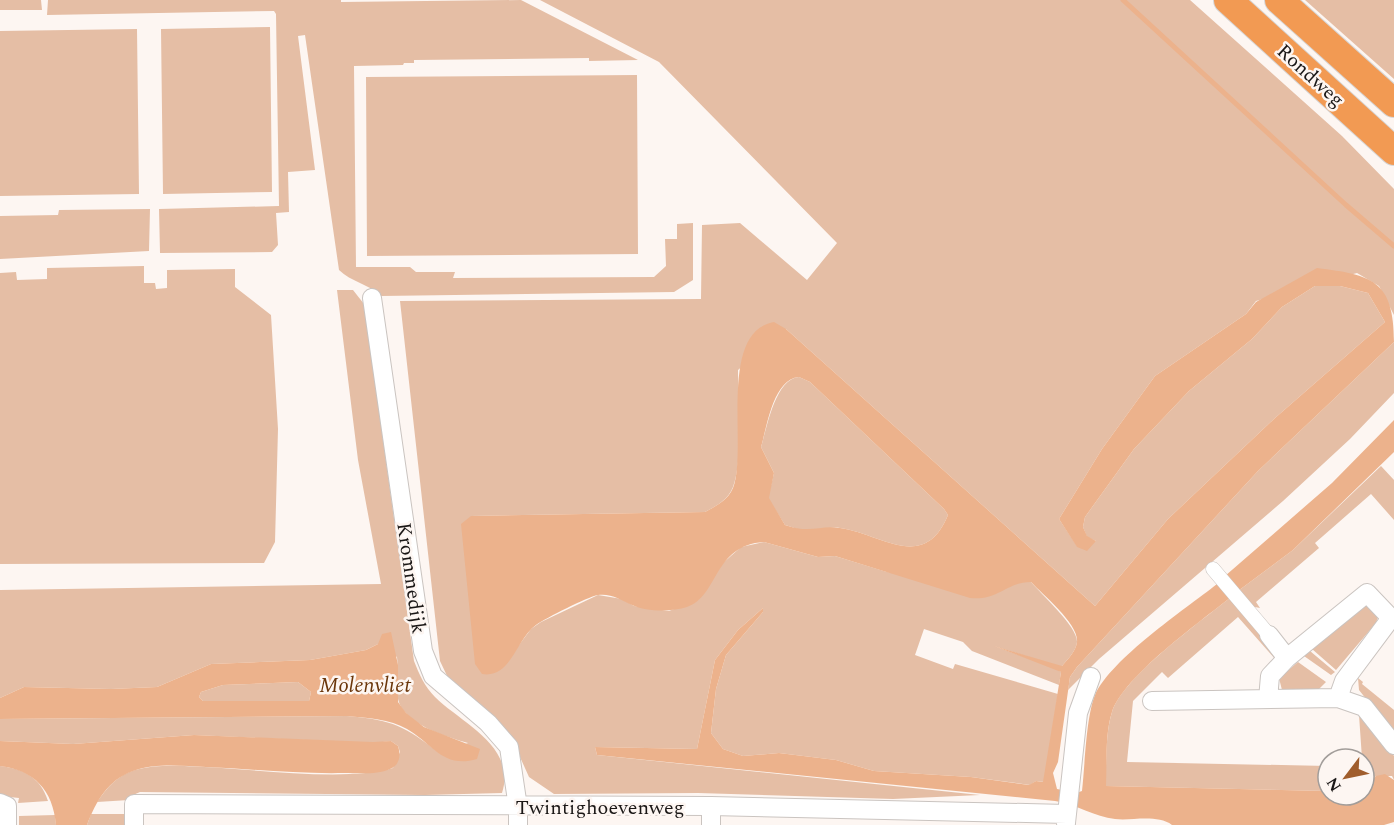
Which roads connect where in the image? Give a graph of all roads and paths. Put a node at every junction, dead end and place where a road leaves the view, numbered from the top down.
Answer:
1 (1228, 0) edge
2 (1279, 0) edge
3 (1394, 103) edge
4 (1394, 151) edge
5 (372, 298) dead end
6 (1216, 572) dead end
7 (1269, 635) joint
8 (1287, 658) junction
9 (1091, 677) dead end
10 (1338, 698) junction
11 (1268, 699) junction
12 (1152, 701) dead end
13 (1394, 745) edge
14 (3, 805) edge
15 (711, 806) junction
16 (1067, 808) edge
17 (518, 816) edge
18 (7, 825) edge
19 (134, 825) edge
20 (711, 825) edge

1 - 4 highway, Rondweg
2 - 3 highway, Rondweg
5 - 17 street, Krommedijk
6 - 7 street
7 - 8 street
8 - 10 street
8 - 11 street
9 - 16 street
10 - 11 street
10 - 13 street
11 - 12 street
14 - 18 street
15 - 16 street, Twintighoevenweg
15 - 17 street, Twintighoevenweg
15 - 20 street
17 - 19 street, Twintighoevenweg

